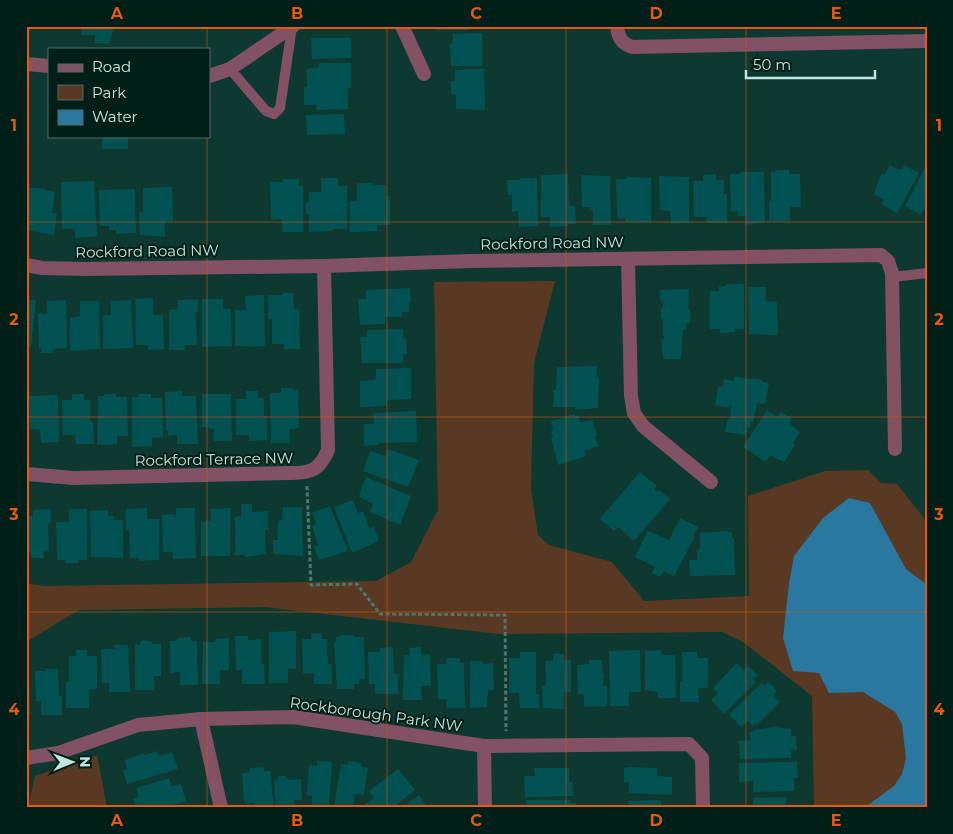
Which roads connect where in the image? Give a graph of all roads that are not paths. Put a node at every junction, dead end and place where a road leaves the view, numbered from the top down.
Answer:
1 (293, 26) edge
2 (402, 26) edge
3 (617, 26) edge
4 (927, 41) edge
5 (26, 64) edge
6 (48, 66) edge
7 (230, 69) junction
8 (424, 74) dead end
9 (210, 76) edge
10 (628, 258) junction
11 (26, 265) edge
12 (324, 266) junction
13 (927, 273) edge
14 (892, 277) junction
15 (896, 449) dead end
16 (26, 474) edge
17 (711, 482) dead end
18 (201, 719) junction
19 (484, 746) junction
20 (26, 758) edge
21 (221, 808) edge
22 (485, 808) edge
23 (703, 808) edge

1 - 7 street
1 - 7 lane
2 - 8 street
3 - 4 street
5 - 6 street
7 - 9 street
10 - 12 street, Rockford Road NW
10 - 14 street, Rockford Road NW
10 - 17 street
11 - 12 street, Rockford Road NW
12 - 16 street, Rockford Terrace NW
13 - 14 lane
14 - 15 street, Rockford Road NW
18 - 19 street, Rockborough Park NW
18 - 20 street, Rockborough Park NW
18 - 21 street
19 - 22 street
19 - 23 street, Rockborough Park NW

